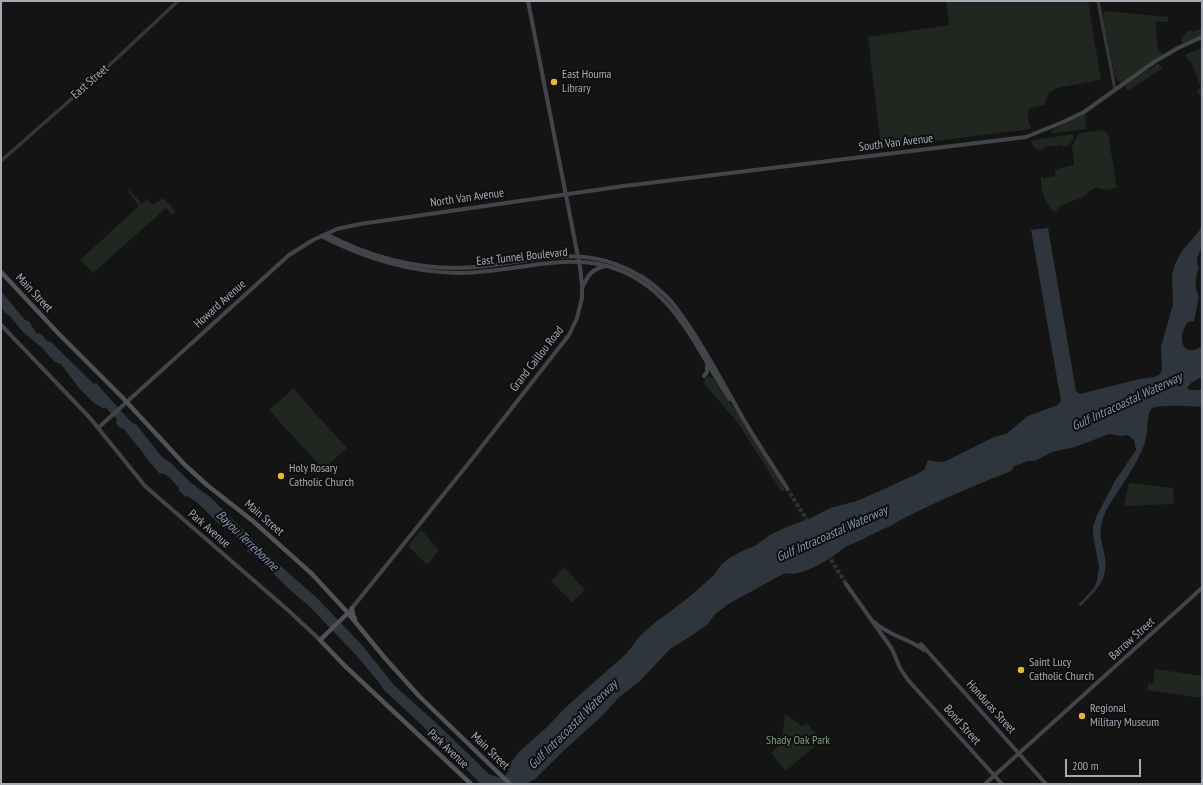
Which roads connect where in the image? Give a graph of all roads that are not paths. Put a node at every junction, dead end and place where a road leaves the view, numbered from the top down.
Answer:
1 (178, 1) edge
2 (528, 1) edge
3 (1098, 1) edge
4 (1202, 37) edge
5 (1115, 89) junction
6 (1, 161) edge
7 (566, 195) junction
8 (371, 223) joint
9 (326, 234) junction
10 (321, 236) junction
11 (578, 256) junction
12 (579, 261) junction
13 (605, 266) junction
14 (1, 272) edge
15 (582, 286) junction
16 (1, 325) edge
17 (699, 346) junction
18 (706, 362) junction
19 (716, 378) junction
20 (127, 402) junction
21 (736, 407) junction
22 (98, 428) junction
23 (787, 488) tunnel mouth
24 (846, 584) tunnel mouth
25 (1202, 588) edge
26 (352, 608) junction
27 (348, 613) junction
28 (867, 614) junction
29 (355, 622) junction
30 (320, 640) junction
31 (921, 644) dead end
32 (930, 654) junction
33 (1019, 753) junction
34 (994, 776) junction
35 (471, 784) edge
36 (510, 784) edge
37 (984, 784) edge
38 (1002, 784) edge
39 (1046, 784) edge

1 - 6 street, East Street
2 - 7 main road, Grand Caillou Road
3 - 5 street
4 - 5 main road, South Van Avenue
5 - 7 main road, South Van Avenue
7 - 8 main road, North Van Avenue
7 - 11 main road, Grand Caillou Road
8 - 9 main road, Howard Avenue
9 - 10 main road, Howard Avenue
9 - 11 main road, East Tunnel Boulevard
10 - 12 main road, East Tunnel Boulevard
10 - 20 main road, Howard Avenue
11 - 12 main road, Grand Caillou Road
11 - 17 main road, East Tunnel Boulevard
12 - 13 main road, East Tunnel Boulevard
12 - 15 main road, Grand Caillou Road
13 - 15 main road
13 - 17 main road, East Tunnel Boulevard
14 - 20 main road, Main Street
15 - 26 main road, Grand Caillou Road
16 - 22 main road, Park Avenue
17 - 18 main road, East Tunnel Boulevard
17 - 21 main road, East Tunnel Boulevard
18 - 19 main road, East Tunnel Boulevard
18 - 19 main road
19 - 21 main road, East Tunnel Boulevard
20 - 22 main road, Howard Avenue
20 - 27 main road, Main Street
21 - 23 main road, East Tunnel Boulevard
22 - 30 main road, Park Avenue
24 - 28 main road
25 - 33 main road, Barrow Street
26 - 27 main road, Grand Caillou Road
26 - 29 main road
27 - 29 main road, Main Street
27 - 30 main road, Grand Caillou Road
28 - 32 main road
28 - 34 main road, Bond Street
29 - 36 main road, Main Street
30 - 35 main road, Park Avenue
31 - 32 main road, Honduras Street
32 - 33 main road, Honduras Street
33 - 34 main road, Barrow Street
33 - 39 main road, Honduras Street
34 - 37 main road, Barrow Street
34 - 38 main road, Bond Street

